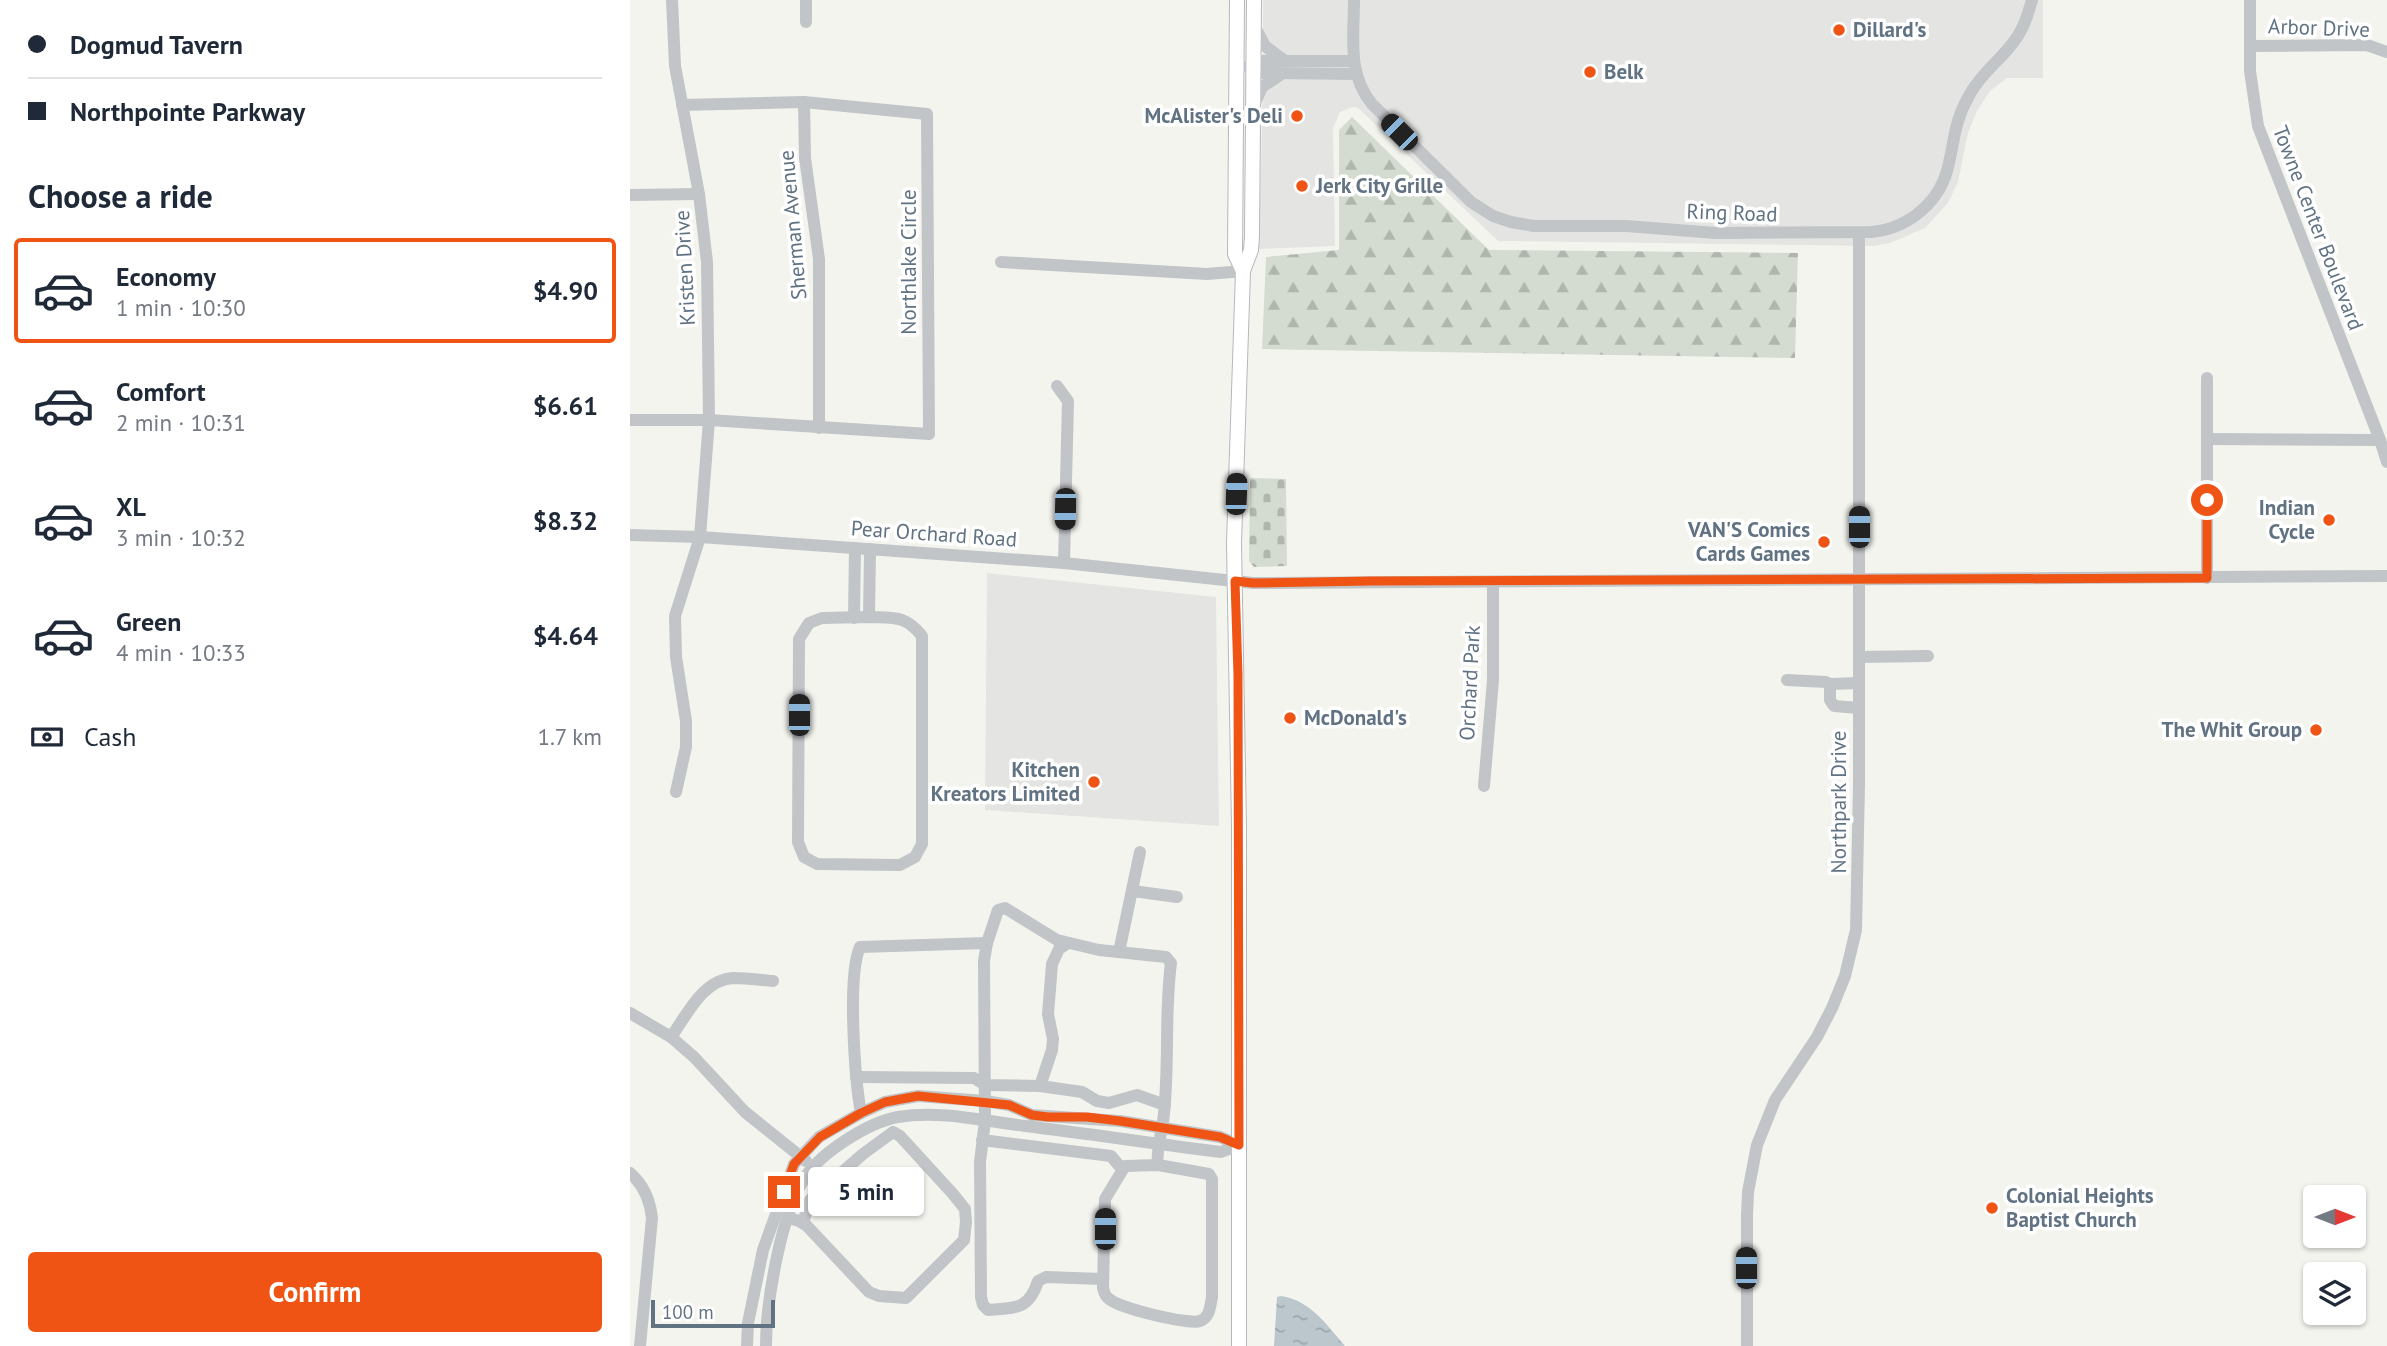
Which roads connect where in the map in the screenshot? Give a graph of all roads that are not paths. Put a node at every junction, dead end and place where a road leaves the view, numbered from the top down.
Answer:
1 (672, 0) edge
2 (806, 0) edge
3 (1237, 0) edge
4 (1254, 0) edge
5 (1354, 0) edge
6 (2032, 0) edge
7 (2250, 0) edge
8 (806, 22) dead end
9 (1254, 25) junction
10 (2250, 46) junction
11 (2387, 52) edge
12 (1353, 61) junction
13 (1236, 67) junction
14 (1254, 67) junction
15 (1283, 67) junction
16 (1356, 75) junction
17 (804, 102) junction
18 (682, 105) junction
19 (1254, 105) junction
20 (699, 194) junction
21 (630, 195) edge
22 (1859, 233) junction
23 (1001, 262) dead end
24 (1243, 271) junction
25 (2207, 378) dead end
26 (1056, 386) dead end
27 (630, 420) edge
28 (709, 420) junction
29 (820, 428) junction
30 (2207, 439) junction
31 (2380, 440) junction
32 (2387, 462) edge
33 (630, 535) edge
34 (700, 537) junction
35 (855, 548) junction
36 (870, 549) junction
37 (1064, 563) junction
38 (2387, 576) edge
39 (2207, 578) junction
40 (1859, 580) junction
41 (1235, 581) junction
42 (1493, 582) junction
43 (869, 617) junction
44 (854, 618) junction
45 (1928, 656) dead end
46 (1859, 657) junction
47 (1787, 680) dead end
48 (1859, 683) junction
49 (1830, 684) junction
50 (1859, 708) junction
51 (1484, 786) dead end
52 (676, 792) dead end
53 (1140, 852) dead end
54 (1133, 891) junction
55 (1177, 897) dead end
56 (986, 943) junction
57 (1068, 943) junction
58 (1119, 952) junction
59 (773, 981) dead end
60 (630, 1013) edge
61 (671, 1037) junction
62 (856, 1077) junction
63 (985, 1085) junction
64 (1041, 1086) junction
65 (985, 1101) junction
66 (885, 1102) junction
67 (1165, 1105) junction
68 (861, 1113) junction
69 (890, 1120) junction
70 (985, 1121) junction
71 (1162, 1128) junction
72 (982, 1140) junction
73 (1161, 1144) junction
74 (1239, 1145) junction
75 (801, 1157) junction
76 (1158, 1165) junction
77 (814, 1167) junction
78 (1122, 1169) junction
79 (630, 1173) edge
80 (788, 1219) junction
81 (803, 1223) junction
82 (1102, 1279) junction
83 (640, 1346) edge
84 (747, 1346) edge
85 (766, 1346) edge
86 (1239, 1346) edge
87 (1747, 1346) edge

1 - 18 street, Kristen Drive
2 - 8 street
3 - 13 main road
4 - 9 main road
5 - 12 street, Ring Road
6 - 22 street, Ring Road
7 - 10 street, Towne Center Boulevard
9 - 14 main road
9 - 15 street
10 - 11 street, Arbor Drive
10 - 31 street, Towne Center Boulevard
12 - 15 street
12 - 16 street, Ring Road
13 - 14 street
13 - 24 main road
14 - 15 street
14 - 19 main road
15 - 16 street
15 - 19 street
16 - 22 street, Ring Road
17 - 18 street, Northlake Circle
17 - 29 street, Sherman Avenue
17 - 29 street, Northlake Circle
18 - 20 street, Kristen Drive
19 - 24 main road
20 - 21 street
20 - 28 street, Kristen Drive
22 - 40 street, Northpark Drive
23 - 24 street
24 - 41 main road
25 - 30 street
26 - 37 street
27 - 28 street, Northlake Circle
28 - 29 street, Northlake Circle
28 - 34 street, Kristen Drive
30 - 31 street
30 - 39 street
31 - 32 street, Towne Center Boulevard
33 - 34 street, Pear Orchard Road
34 - 35 street, Pear Orchard Road
34 - 52 street, Kristen Drive
35 - 36 street, Pear Orchard Road
35 - 44 street
36 - 37 street, Pear Orchard Road
36 - 43 street
37 - 41 street, Pear Orchard Road
38 - 39 street, Pear Orchard Road
39 - 40 street, Pear Orchard Road
40 - 42 street, Pear Orchard Road
40 - 46 street, Northpark Drive
41 - 42 street, Pear Orchard Road
41 - 74 main road
42 - 51 street, Orchard Park
43 - 44 street
43 - 44 street
45 - 46 street
46 - 48 street, Northpark Drive
47 - 49 street
48 - 49 street
48 - 50 street, Northpark Drive
49 - 50 street
50 - 87 street, Northpark Drive
53 - 54 street
54 - 55 street
54 - 58 street
56 - 57 street
56 - 62 street
56 - 63 street
57 - 58 street
57 - 64 street
58 - 67 street
59 - 61 street
60 - 61 street
61 - 75 street
62 - 63 street
62 - 68 street
63 - 64 street
63 - 65 street
64 - 67 street
65 - 66 street
65 - 70 street
65 - 71 street
66 - 68 street
66 - 69 street
67 - 71 street
68 - 75 street
69 - 70 street
69 - 77 street
70 - 72 street
70 - 73 street
71 - 73 street
71 - 74 street
72 - 78 street
72 - 82 street
73 - 74 street
73 - 76 street
74 - 86 main road
75 - 77 street
75 - 84 street
76 - 78 street
76 - 82 street
77 - 80 street
78 - 82 street
79 - 83 street
80 - 81 street
80 - 85 street
81 - 81 street

